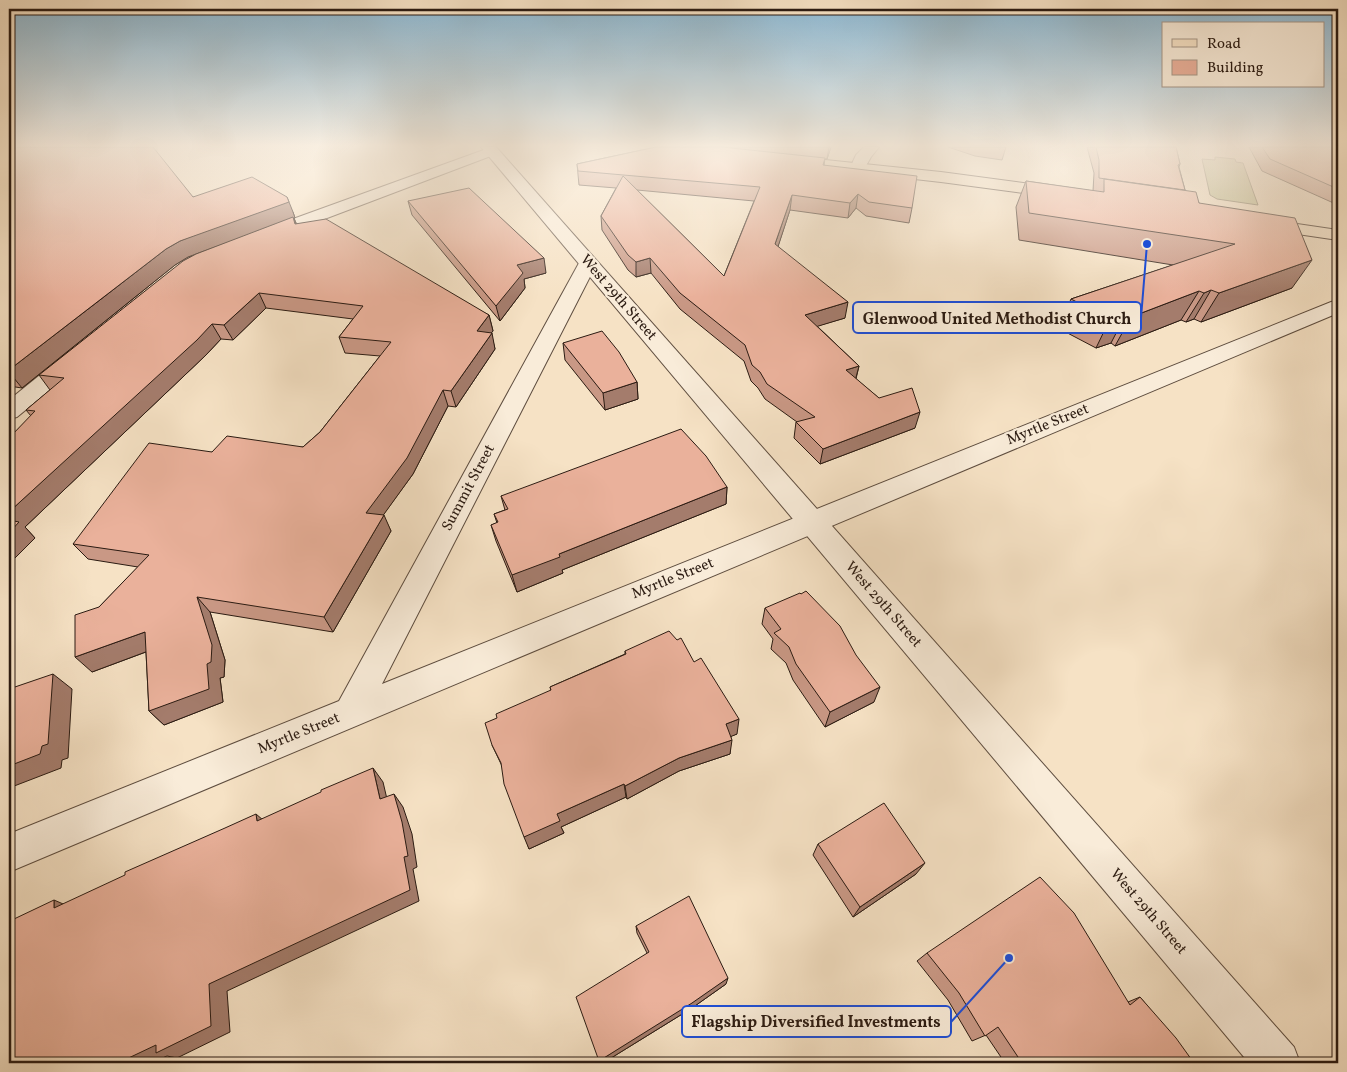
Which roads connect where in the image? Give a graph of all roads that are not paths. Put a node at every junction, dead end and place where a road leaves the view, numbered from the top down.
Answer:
1 (364, 197) edge
2 (531, 197) edge
3 (1248, 222) edge
4 (1338, 235) edge
5 (247, 242) edge
6 (588, 263) junction
7 (1338, 306) edge
8 (84, 350) edge
9 (9, 412) edge
10 (812, 522) junction
11 (350, 713) junction
12 (9, 853) edge
13 (1278, 1063) edge

1 - 5 street
2 - 6 street, West 29th Street
3 - 4 main road
6 - 10 street, West 29th Street
6 - 11 street, Summit Street
7 - 10 street, Myrtle Street
8 - 9 street
10 - 11 street, Myrtle Street
10 - 13 street, West 29th Street
11 - 12 street, Myrtle Street

